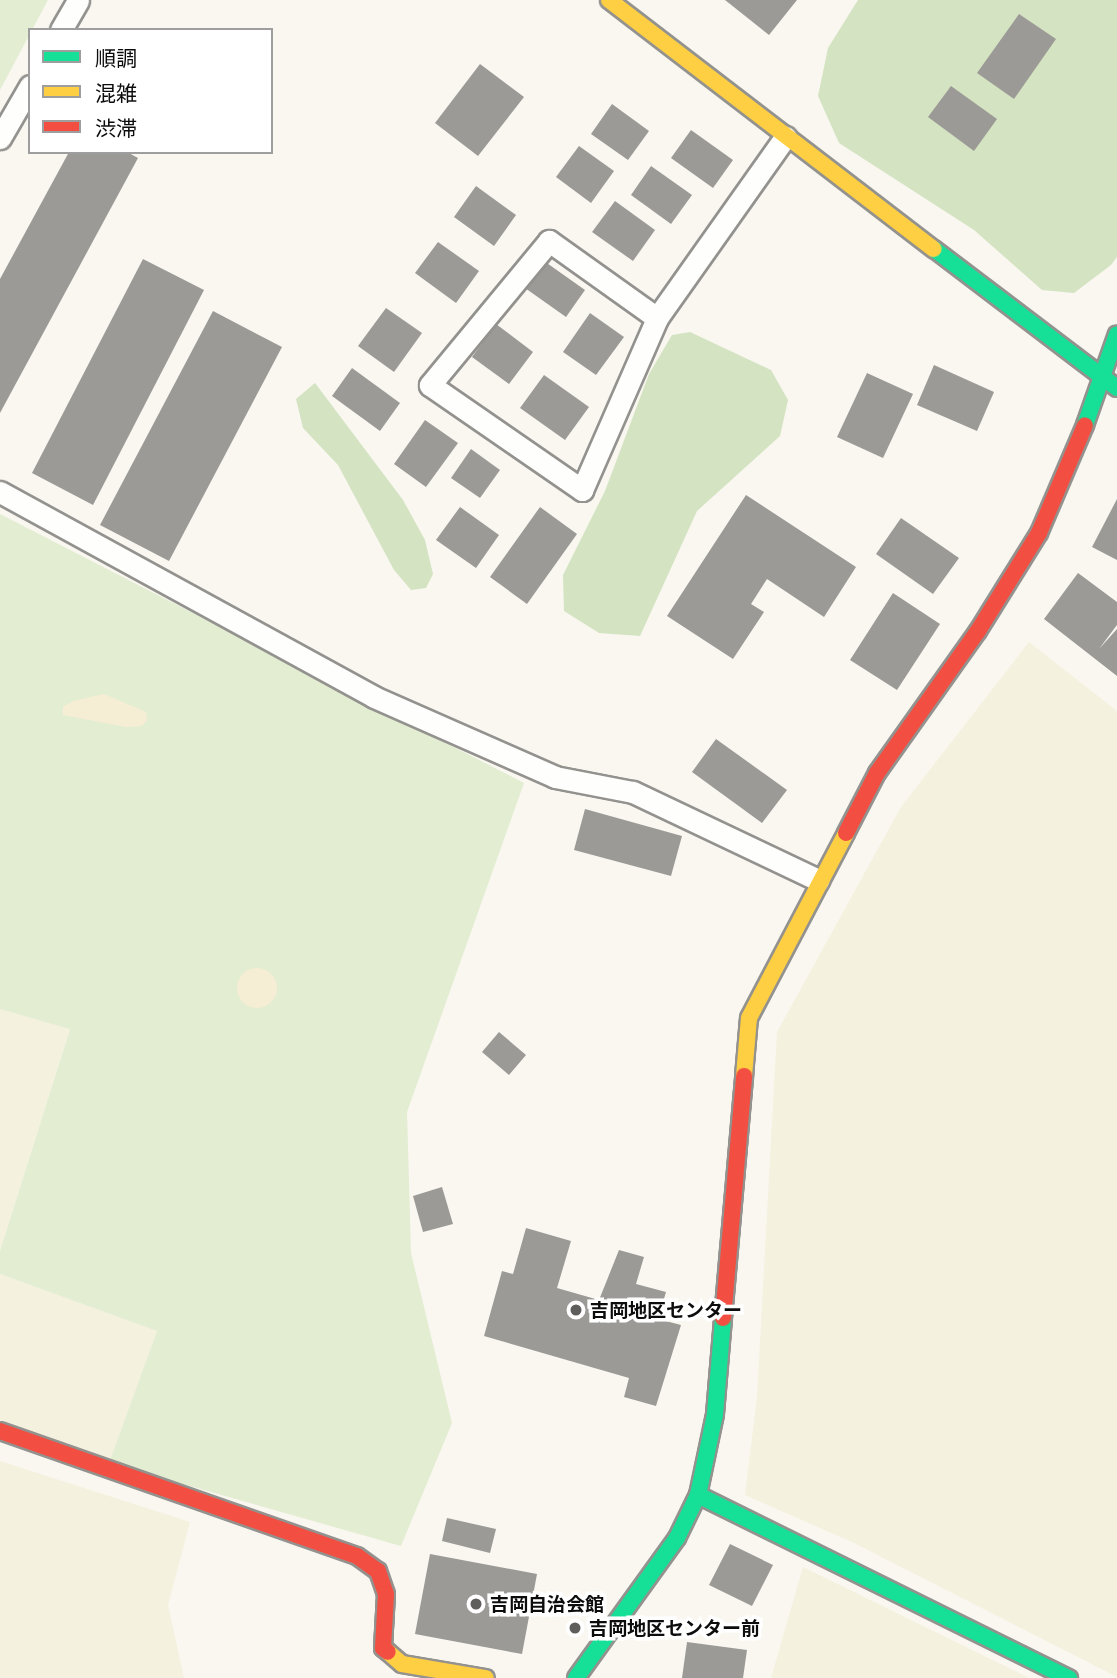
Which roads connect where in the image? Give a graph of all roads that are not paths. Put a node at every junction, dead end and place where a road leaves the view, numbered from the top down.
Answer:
1 (78, 0) edge
2 (609, 0) edge
3 (62, 28) edge
4 (28, 89) edge
5 (785, 137) junction
6 (0, 138) edge
7 (657, 318) junction
8 (1117, 334) edge
9 (1100, 377) junction
10 (1117, 388) edge
11 (0, 492) edge
12 (818, 880) junction
13 (0, 1431) edge
14 (698, 1495) junction
15 (486, 1678) edge
16 (576, 1678) edge
17 (1069, 1678) edge

1 - 3 lane
2 - 5 street
4 - 6 lane
5 - 7 lane
5 - 9 street
7 - 7 lane
8 - 9 street
9 - 10 street
9 - 12 street
11 - 12 lane
12 - 14 street
13 - 15 street
14 - 16 street
14 - 17 street

